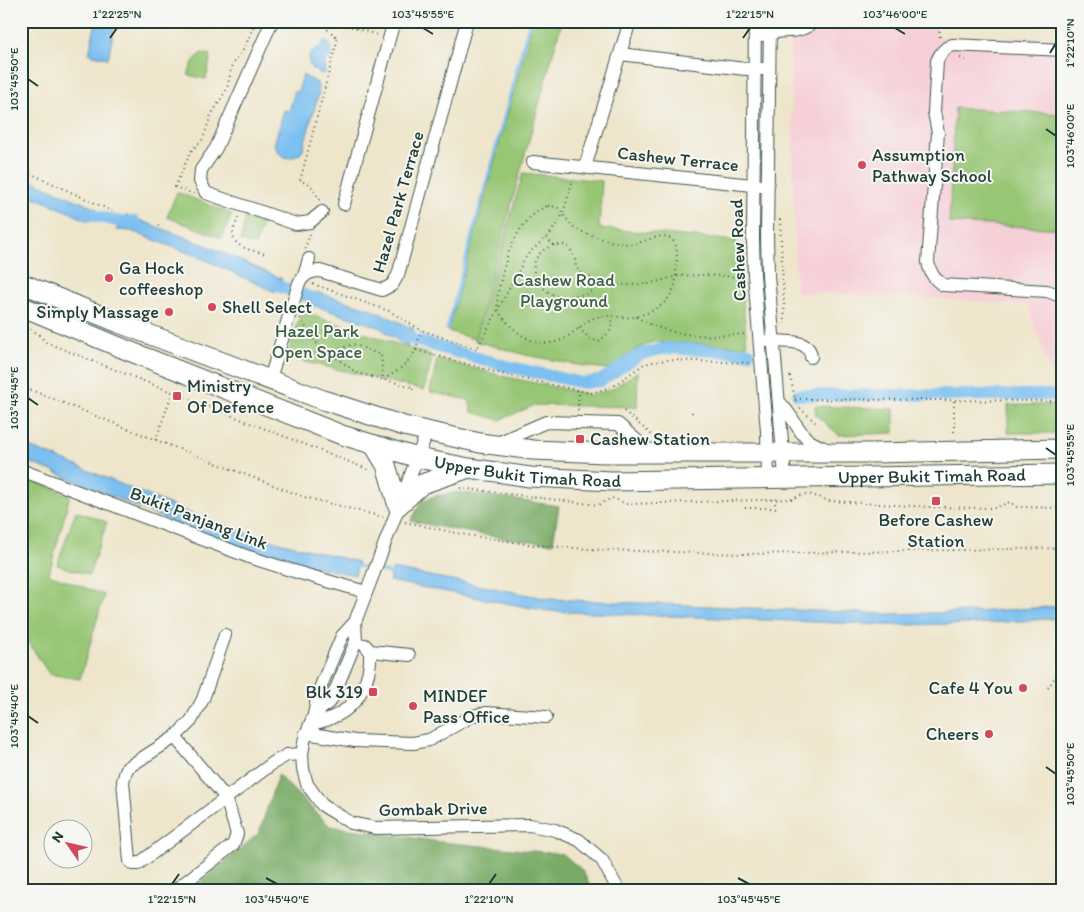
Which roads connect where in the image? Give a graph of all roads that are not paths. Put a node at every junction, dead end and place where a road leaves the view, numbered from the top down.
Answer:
1 (272, 21) edge
2 (394, 21) edge
3 (467, 21) edge
4 (630, 21) edge
5 (756, 21) edge
6 (810, 21) edge
7 (770, 26) edge
8 (755, 42) junction
9 (1063, 50) edge
10 (620, 54) junction
11 (756, 69) junction
12 (770, 69) junction
13 (533, 162) dead end
14 (580, 166) junction
15 (753, 185) junction
16 (767, 186) junction
17 (344, 204) dead end
18 (319, 214) road end
19 (307, 254) road end
20 (302, 279) junction
21 (21, 283) edge
22 (1063, 299) edge
23 (21, 306) edge
24 (758, 342) junction
25 (780, 342) junction
26 (811, 358) dead end
27 (270, 379) junction
28 (780, 403) junction
29 (427, 432) junction
30 (374, 445) junction
31 (492, 445) junction
32 (654, 446) junction
33 (1063, 449) edge
34 (606, 453) junction
35 (776, 453) junction
36 (837, 454) junction
37 (418, 458) junction
38 (469, 468) junction
39 (21, 470) edge
40 (1063, 474) edge
41 (776, 478) junction
42 (612, 480) junction
43 (403, 514) junction
44 (368, 586) junction
45 (355, 622) junction
46 (225, 635) dead end
47 (342, 636) junction
48 (356, 641) junction
49 (370, 651) junction
50 (409, 655) dead end
51 (546, 717) dead end
52 (310, 724) junction
53 (175, 736) junction
54 (302, 754) junction
55 (226, 798) junction
56 (174, 891) edge
57 (619, 891) edge

1 - 18 street
2 - 17 street
3 - 20 street, Hazel Park Terrace
4 - 10 street, Cashew Terrace
5 - 8 street, Cashew Road
6 - 7 street
7 - 8 street
7 - 12 street, Cashew Road
8 - 11 street, Cashew Road
9 - 22 street
10 - 11 street
10 - 14 street, Cashew Terrace
11 - 12 street
11 - 15 street, Cashew Road
12 - 16 street, Cashew Road
13 - 14 street, Cashew Terrace
14 - 15 street, Cashew Terrace
15 - 16 street, Cashew Terrace
15 - 24 street, Cashew Road
16 - 25 street, Cashew Road
19 - 20 street
20 - 27 street
21 - 27 highway, Upper Bukit Timah Road
23 - 30 highway, Upper Bukit Timah Road
24 - 25 street
24 - 35 street, Cashew Road
25 - 26 street
25 - 28 street, Cashew Road
27 - 29 highway, Upper Bukit Timah Road
28 - 35 street, Cashew Road
28 - 36 street
29 - 31 highway, Upper Bukit Timah Road
29 - 37 street, Gombak Drive
30 - 37 highway, Upper Bukit Timah Road
30 - 43 highway
31 - 32 street
31 - 34 highway, Upper Bukit Timah Road
32 - 34 highway, Upper Bukit Timah Road
32 - 35 highway, Upper Bukit Timah Road
33 - 36 highway, Upper Bukit Timah Road
34 - 42 highway
35 - 36 highway, Upper Bukit Timah Road
35 - 41 street, Cashew Road
35 - 41 street, Cashew Road
37 - 38 highway, Upper Bukit Timah Road
37 - 43 street, Gombak Drive
38 - 42 highway, Upper Bukit Timah Road
38 - 43 highway
39 - 44 street, Bukit Panjang Link
40 - 41 highway, Upper Bukit Timah Road
41 - 42 highway, Upper Bukit Timah Road
43 - 44 street, Gombak Drive
44 - 45 street, Gombak Drive
45 - 47 street, Gombak Drive
45 - 48 street, Gombak Drive
46 - 53 street
47 - 48 street
47 - 52 street, Gombak Drive
48 - 49 street
48 - 52 street, Gombak Drive
49 - 50 street
49 - 52 street
51 - 52 street
52 - 54 street, Gombak Drive
53 - 55 street
53 - 55 street
54 - 55 street
54 - 57 street, Gombak Drive
55 - 56 street

